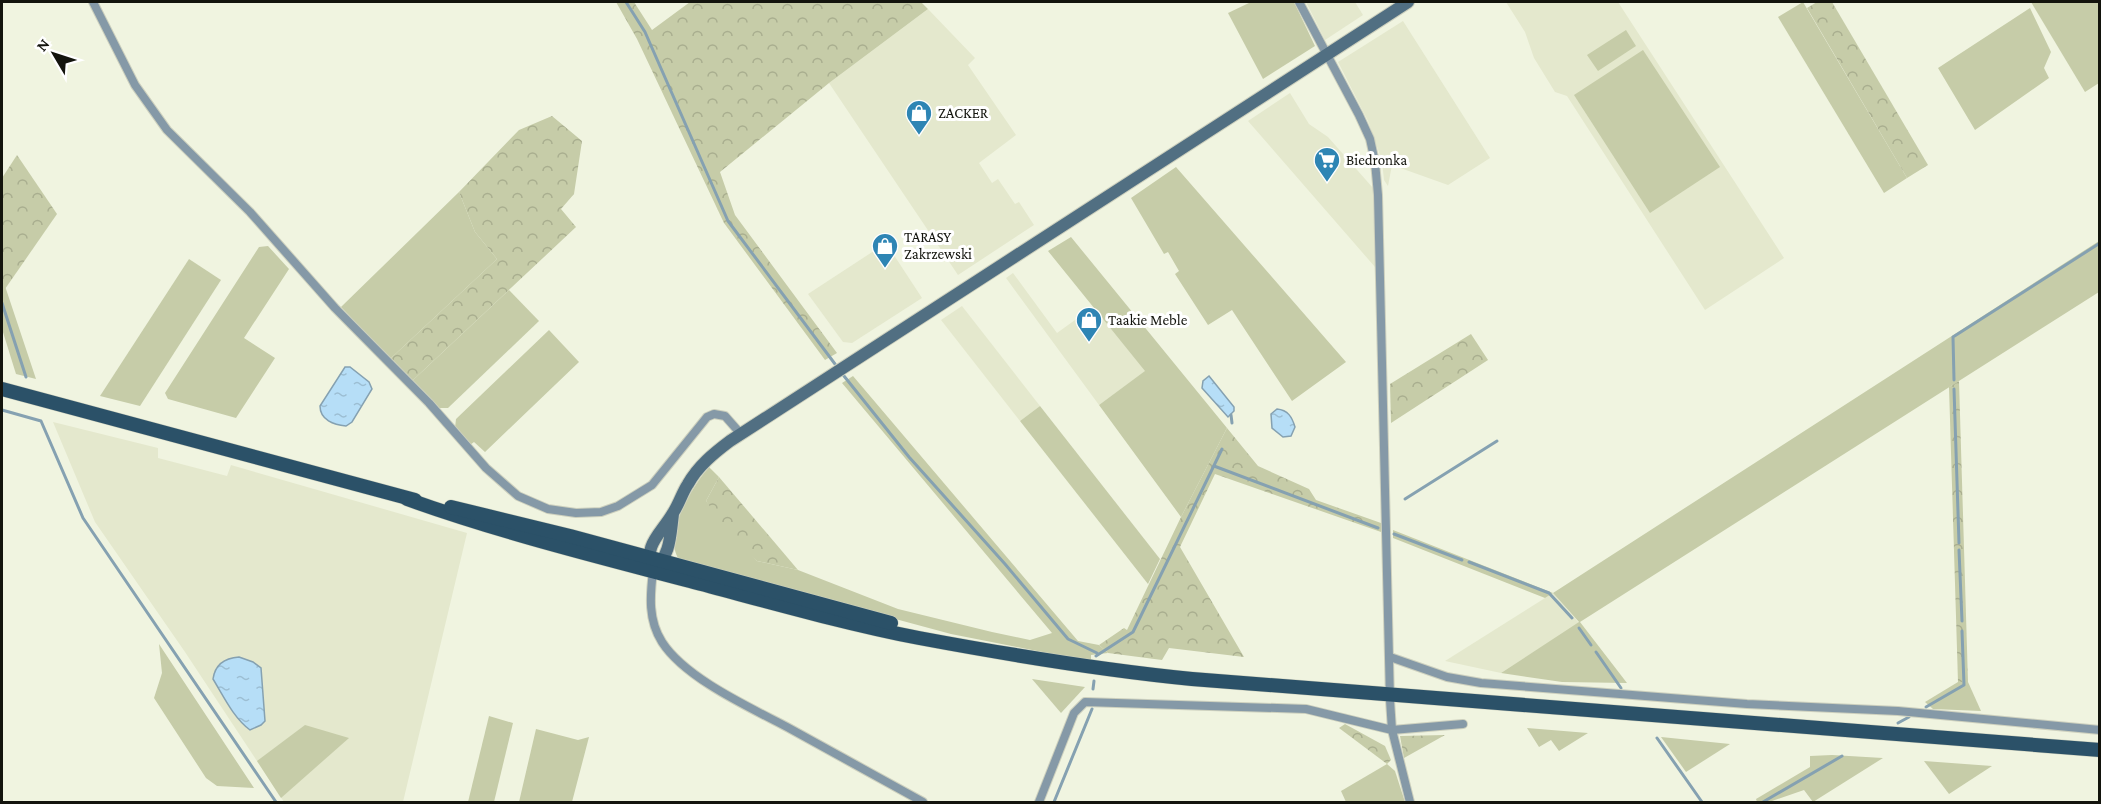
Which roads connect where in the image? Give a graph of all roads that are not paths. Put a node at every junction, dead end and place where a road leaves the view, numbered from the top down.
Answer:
1 (93, 2) edge
2 (1299, 2) edge
3 (1408, 2) edge
4 (1326, 54) junction
5 (2, 389) edge
6 (740, 433) junction
7 (655, 564) junction
8 (1390, 657) junction
9 (1390, 695) junction
10 (1463, 724) dead end
11 (1392, 730) junction
12 (2100, 730) edge
13 (2100, 750) edge
14 (923, 802) edge
15 (1039, 802) edge
16 (1410, 802) edge

1 - 6 street
2 - 4 street
3 - 4 street
4 - 6 street
4 - 8 street
5 - 7 main road
6 - 7 street
7 - 9 main road
7 - 14 street
8 - 9 street
8 - 12 street
9 - 11 street
9 - 13 main road
10 - 11 street
11 - 15 street
11 - 16 street

